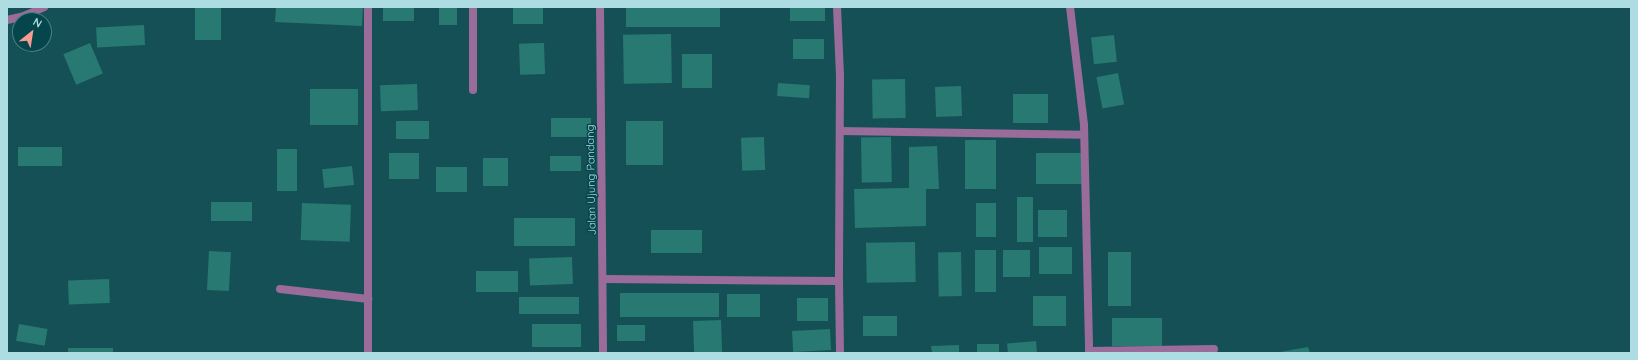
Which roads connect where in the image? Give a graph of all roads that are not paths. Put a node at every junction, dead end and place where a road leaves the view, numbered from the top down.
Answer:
1 (44, 7) edge
2 (368, 7) edge
3 (473, 7) edge
4 (600, 7) edge
5 (838, 7) edge
6 (1070, 7) edge
7 (7, 20) edge
8 (473, 90) dead end
9 (840, 131) junction
10 (1084, 135) junction
11 (602, 279) junction
12 (839, 281) junction
13 (280, 289) dead end
14 (368, 299) junction
15 (1214, 349) dead end
16 (1089, 352) edge
17 (368, 353) edge
18 (603, 353) edge
19 (840, 353) edge

1 - 7 street
2 - 14 street
3 - 8 street
4 - 11 street, Jalan Ujung Pandang
5 - 9 street
6 - 10 street
9 - 10 street
9 - 12 street
10 - 16 street
11 - 12 street
11 - 18 street, Jalan Ujung Pandang
12 - 19 street
13 - 14 street
14 - 17 street
15 - 16 street

